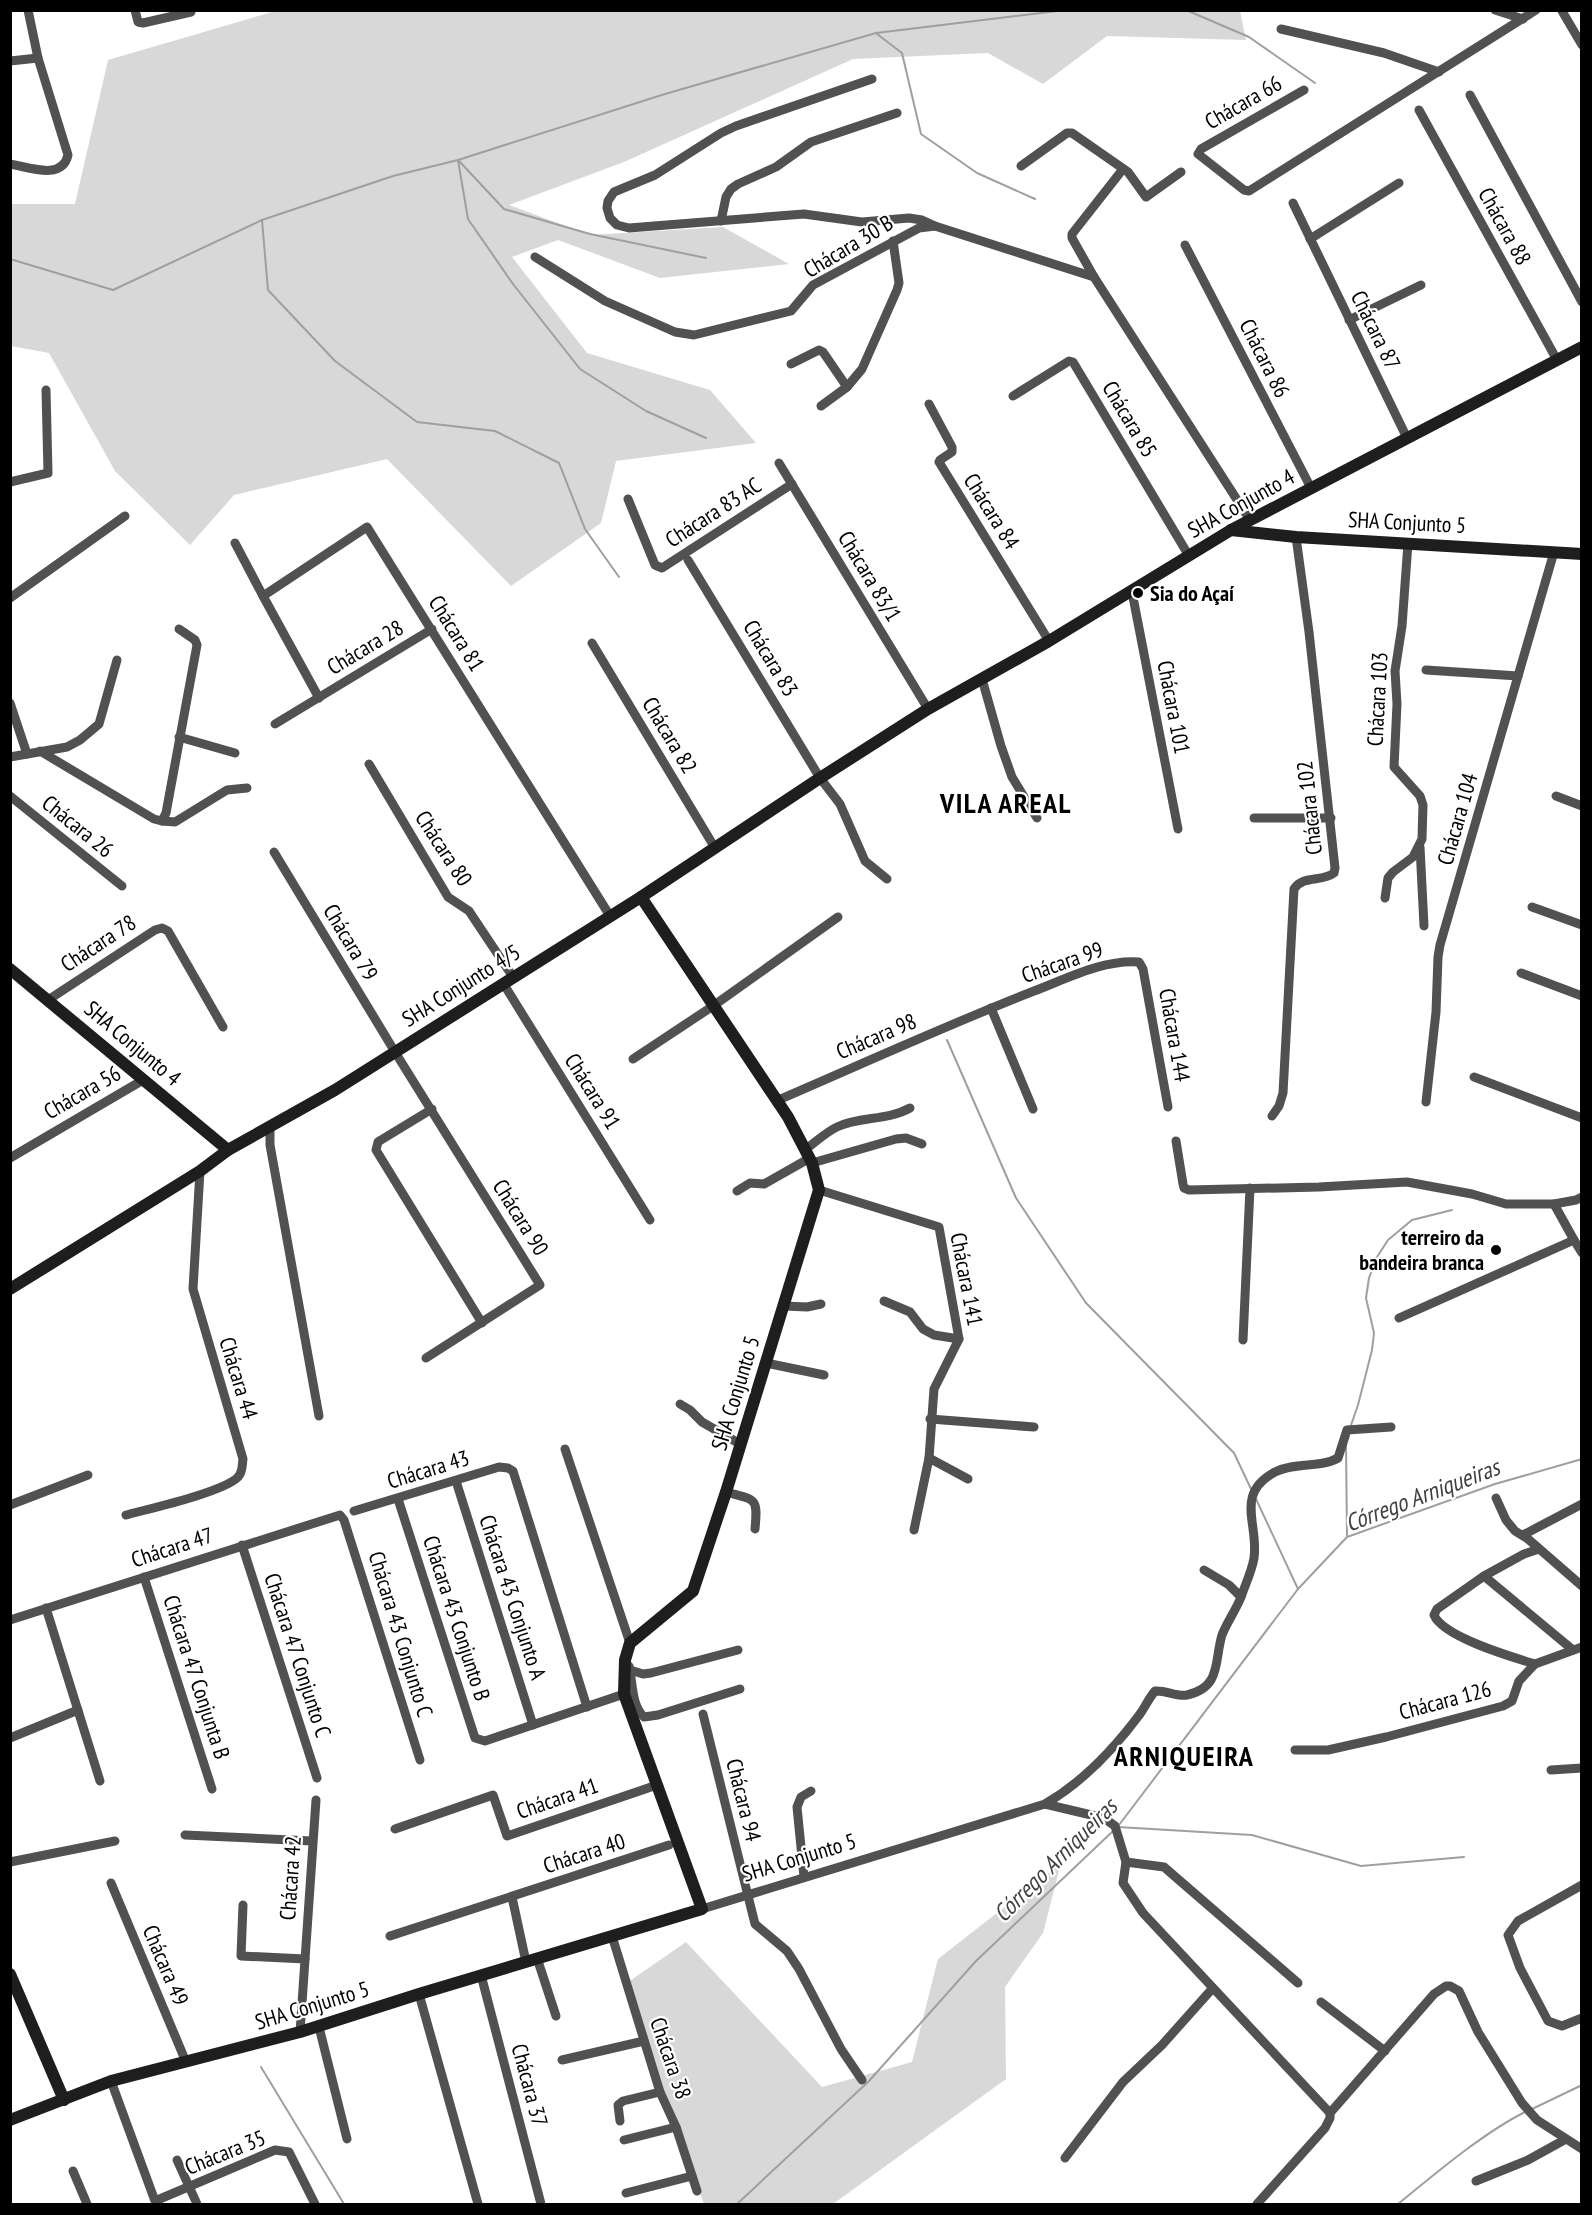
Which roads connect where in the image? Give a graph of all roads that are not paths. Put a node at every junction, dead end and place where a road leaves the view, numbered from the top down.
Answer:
1 (28, 10) edge
2 (135, 10) edge
3 (1495, 10) edge
4 (1536, 10) edge
5 (1562, 11) edge
6 (190, 12) edge
7 (1523, 19) junction
8 (1281, 29) dead end
9 (1581, 45) edge
10 (38, 58) junction
11 (10, 61) edge
12 (1439, 72) junction
13 (872, 80) dead end
14 (1304, 90) dead end
15 (1470, 95) dead end
16 (1419, 111) dead end
17 (897, 113) dead end
18 (10, 164) edge
19 (1021, 166) dead end
20 (1123, 169) junction
21 (1181, 172) dead end
22 (1399, 183) dead end
23 (1293, 203) dead end
24 (721, 221) junction
25 (935, 226) junction
26 (1310, 239) junction
27 (893, 241) junction
28 (1185, 245) dead end
29 (535, 257) dead end
30 (1094, 277) junction
31 (1421, 285) dead end
32 (1581, 302) edge
33 (1349, 320) junction
34 (1581, 347) edge
35 (1557, 360) junction
36 (791, 364) dead end
37 (847, 387) junction
38 (46, 390) dead end
39 (1013, 396) dead end
40 (928, 404) dead end
41 (821, 406) dead end
42 (1407, 438) junction
43 (779, 463) dead end
44 (10, 482) edge
45 (792, 484) junction
46 (1311, 489) junction
47 (628, 499) dead end
48 (1264, 513) junction
49 (124, 516) dead end
50 (1250, 520) junction
51 (1231, 531) junction
52 (1265, 535) junction
53 (1296, 537) junction
54 (235, 543) dead end
55 (1407, 543) junction
56 (1554, 552) junction
57 (1581, 554) edge
58 (1189, 556) junction
59 (688, 560) dead end
60 (1131, 592) junction
61 (263, 596) junction
62 (10, 598) edge
63 (432, 629) junction
64 (179, 630) dead end
65 (1049, 641) junction
66 (592, 643) dead end
67 (117, 660) dead end
68 (1426, 670) dead end
69 (1518, 676) junction
70 (981, 679) junction
71 (319, 698) junction
72 (10, 703) edge
73 (928, 709) junction
74 (275, 724) dead end
75 (179, 737) junction
76 (40, 751) junction
77 (235, 753) dead end
78 (27, 754) junction
79 (10, 758) edge
80 (369, 764) dead end
81 (820, 778) junction
82 (246, 788) dead end
83 (10, 796) edge
84 (1556, 796) dead end
85 (1581, 806) edge
86 (1037, 818) dead end
87 (1254, 818) dead end
88 (1331, 818) junction
89 (162, 821) junction
90 (1178, 829) dead end
91 (1420, 847) junction
92 (714, 848) junction
93 (274, 852) dead end
94 (887, 879) dead end
95 (122, 886) dead end
96 (641, 897) junction
97 (1385, 898) dead end
98 (1532, 907) dead end
99 (610, 916) junction
100 (838, 916) dead end
101 (1581, 925) edge
102 (1424, 926) dead end
103 (10, 969) edge
104 (1143, 969) joint
105 (1521, 973) dead end
106 (508, 980) junction
107 (1581, 996) edge
108 (48, 1000) junction
109 (713, 1006) junction
110 (991, 1008) junction
111 (223, 1027) dead end
112 (395, 1052) junction
113 (633, 1059) dead end
114 (1474, 1077) dead end
115 (144, 1080) junction
116 (776, 1101) junction
117 (1426, 1102) dead end
118 (1168, 1107) dead end
119 (910, 1108) dead end
120 (432, 1109) junction
121 (1033, 1109) dead end
122 (1272, 1116) dead end
123 (1581, 1118) edge
124 (270, 1128) junction
125 (1176, 1141) dead end
126 (922, 1144) dead end
127 (228, 1150) junction
128 (809, 1157) junction
129 (10, 1158) edge
130 (200, 1171) junction
131 (1250, 1188) junction
132 (819, 1190) junction
133 (737, 1191) dead end
134 (1581, 1197) edge
135 (1554, 1204) junction
136 (650, 1220) dead end
137 (1574, 1240) junction
138 (1581, 1253) edge
139 (10, 1289) edge
140 (884, 1302) dead end
141 (821, 1304) dead end
142 (784, 1306) junction
143 (1399, 1318) dead end
144 (482, 1323) junction
145 (959, 1339) junction
146 (1243, 1340) dead end
147 (426, 1358) dead end
148 (766, 1364) junction
149 (824, 1375) dead end
150 (680, 1404) dead end
151 (320, 1416) dead end
152 (930, 1419) junction
153 (1034, 1427) dead end
154 (1391, 1427) dead end
155 (740, 1444) junction
156 (565, 1449) dead end
157 (929, 1458) junction
158 (513, 1471) joint
159 (88, 1475) dead end
160 (968, 1479) dead end
161 (456, 1482) junction
162 (726, 1492) junction
163 (1496, 1498) dead end
164 (398, 1499) junction
165 (1581, 1504) edge
166 (10, 1505) edge
167 (354, 1511) dead end
168 (126, 1515) dead end
169 (344, 1520) joint
170 (754, 1530) dead end
171 (914, 1530) dead end
172 (1523, 1536) junction
173 (242, 1545) junction
174 (1539, 1549) junction
175 (1204, 1570) dead end
176 (1484, 1576) junction
177 (144, 1577) junction
178 (1581, 1586) edge
179 (1241, 1598) junction
180 (46, 1608) junction
181 (10, 1620) edge
182 (630, 1643) junction
183 (1577, 1649) edge
184 (738, 1650) dead end
185 (1535, 1664) junction
186 (628, 1665) junction
187 (740, 1689) dead end
188 (624, 1694) junction
189 (587, 1707) junction
190 (78, 1710) junction
191 (703, 1714) dead end
192 (533, 1725) junction
193 (10, 1738) edge
194 (1296, 1750) dead end
195 (420, 1760) dead end
196 (1581, 1768) edge
197 (1551, 1770) dead end
198 (317, 1778) dead end
199 (100, 1781) dead end
200 (657, 1785) junction
201 (212, 1789) dead end
202 (811, 1791) dead end
203 (316, 1800) dead end
204 (1045, 1804) junction
205 (395, 1829) dead end
206 (185, 1835) dead end
207 (312, 1840) junction
208 (115, 1841) dead end
209 (669, 1845) dead end
210 (10, 1862) edge
211 (1126, 1862) junction
212 (804, 1877) junction
213 (111, 1883) dead end
214 (1581, 1885) edge
215 (748, 1895) junction
216 (512, 1897) junction
217 (243, 1905) dead end
218 (702, 1909) junction
219 (390, 1936) dead end
220 (612, 1936) junction
221 (305, 1959) junction
222 (531, 1960) junction
223 (10, 1974) edge
224 (481, 1975) junction
225 (1298, 1983) dead end
226 (1212, 1989) junction
227 (419, 1994) junction
228 (1321, 2002) dead end
229 (556, 2016) dead end
230 (1581, 2018) edge
231 (319, 2027) junction
232 (300, 2032) junction
233 (644, 2042) junction
234 (1385, 2051) junction
235 (562, 2060) dead end
236 (186, 2062) junction
237 (862, 2080) dead end
238 (111, 2082) junction
239 (660, 2092) junction
240 (64, 2100) junction
241 (1330, 2113) junction
242 (10, 2120) edge
243 (620, 2121) dead end
244 (676, 2127) junction
245 (347, 2139) dead end
246 (624, 2139) dead end
247 (1566, 2139) junction
248 (1581, 2150) edge
249 (1065, 2158) dead end
250 (177, 2160) dead end
251 (72, 2171) dead end
252 (692, 2176) junction
253 (1476, 2181) dead end
254 (190, 2187) junction
255 (697, 2191) dead end
256 (626, 2193) dead end
257 (151, 2203) edge
258 (87, 2205) edge
259 (197, 2205) edge
260 (315, 2205) edge
261 (478, 2205) edge
262 (541, 2205) edge
263 (1257, 2205) edge

1 - 10 street
2 - 6 street
3 - 7 street
4 - 7 street
5 - 9 street
7 - 12 street
8 - 12 street
10 - 11 street
10 - 18 street
12 - 14 street, Chácara 66
13 - 24 street
15 - 32 street
16 - 35 street, Chácara 88
17 - 24 street
19 - 20 street
20 - 21 street
20 - 30 street
22 - 26 street
23 - 26 street, Chácara 87
24 - 25 street
25 - 27 street, Chácara 30 B
25 - 30 street
26 - 33 street, Chácara 87
27 - 29 street, Chácara 30 B
27 - 37 street
28 - 46 street, Chácara 86
30 - 50 street
31 - 33 street
33 - 42 street, Chácara 87
34 - 35 street, SHA Conjunto 4
35 - 42 street, SHA Conjunto 4
36 - 37 street
37 - 41 street
38 - 44 street
39 - 58 street, Chácara 85
40 - 65 street, Chácara 84
42 - 46 street, SHA Conjunto 4
43 - 45 street, Chácara 83/1
45 - 47 street, Chácara 83 AC
45 - 73 street, Chácara 83/1
46 - 48 street, SHA Conjunto 4
48 - 50 street, SHA Conjunto 4
48 - 52 street
49 - 62 street
50 - 51 street, SHA Conjunto 4
51 - 52 street, SHA Conjunto 5
51 - 58 street, SHA Conjunto 4
52 - 53 street, SHA Conjunto 5
53 - 55 street, SHA Conjunto 5
53 - 88 street, Chácara 102
54 - 61 street
55 - 56 street, SHA Conjunto 5
55 - 91 street, Chácara 103
56 - 57 street, SHA Conjunto 5
56 - 69 street, Chácara 104
58 - 60 street, SHA Conjunto 4
59 - 81 street, Chácara 83
60 - 65 street, SHA Conjunto 4
60 - 90 street, Chácara 101
61 - 63 street, Chácara 81
61 - 71 street, Chácara 28
63 - 71 street, Chácara 28
63 - 99 street, Chácara 81
64 - 75 street
65 - 70 street, SHA Conjunto 4
66 - 92 street, Chácara 82
67 - 76 street
68 - 69 street
69 - 117 street, Chácara 104
70 - 73 street, SHA Conjunto 4
70 - 86 street
71 - 74 street, Chácara 28
72 - 78 street
73 - 81 street, SHA Conjunto 4/5
75 - 77 street
75 - 89 street
76 - 78 street
76 - 89 street
78 - 79 street
80 - 106 street, Chácara 80
81 - 92 street, SHA Conjunto 4/5
81 - 94 street, Chácara 83
82 - 89 street
83 - 95 street, Chácara 26
84 - 85 street
87 - 88 street
88 - 122 street, Chácara 102
91 - 97 street
91 - 102 street, Chácara 103
92 - 96 street, SHA Conjunto 4/5
93 - 112 street, Chácara 79
96 - 99 street, SHA Conjunto 4/5
96 - 109 street
98 - 101 street
99 - 106 street, SHA Conjunto 4/5
100 - 109 street
103 - 108 street, SHA Conjunto 4
104 - 110 street, Chácara 99
104 - 118 street, Chácara 144
105 - 107 street
106 - 112 street, SHA Conjunto 4/5
106 - 136 street, Chácara 91
108 - 111 street, Chácara 78
108 - 115 street, SHA Conjunto 4
109 - 113 street
109 - 116 street
110 - 116 street, Chácara 98
110 - 121 street
112 - 120 street, Chácara 90
112 - 124 street, SHA Conjunto 4/5
114 - 123 street
115 - 127 street, SHA Conjunto 4
115 - 129 street, Chácara 56
116 - 128 street
119 - 128 street
120 - 144 street
120 - 144 street, Chácara 90
124 - 127 street, SHA Conjunto 4/5
124 - 151 street
125 - 131 street
126 - 128 street
127 - 130 street, SHA Conjunto 4/5
128 - 132 street
128 - 133 street
130 - 139 street, SHA Conjunto 4/5
130 - 168 street, Chácara 44
131 - 135 street
131 - 146 street
132 - 142 street, SHA Conjunto 5
132 - 145 street, Chácara 141
134 - 135 street
135 - 137 street
137 - 138 street
137 - 143 street
140 - 145 street
141 - 142 street
142 - 148 street, SHA Conjunto 5
144 - 147 street, Chácara 90
145 - 152 street, Chácara 141
148 - 149 street
148 - 155 street, SHA Conjunto 5
150 - 155 street
152 - 153 street
152 - 157 street, Chácara 141
154 - 179 street
155 - 162 street, SHA Conjunto 5
156 - 182 street
157 - 160 street
157 - 171 street, Chácara 141
158 - 161 street, Chácara 43
158 - 189 street, Chácara 43 Conjunto A
159 - 166 street
161 - 164 street, Chácara 43
161 - 192 street, Chácara 43 Conjunto A
162 - 170 street
162 - 182 street, SHA Conjunto 5
163 - 172 street
164 - 167 street, Chácara 43
164 - 192 street, Chácara 43 Conjunto B
165 - 172 street
169 - 173 street, Chácara 47
169 - 195 street, Chácara 43 Conjunto C
172 - 174 street
173 - 177 street, Chácara 47
173 - 198 street, Chácara 47 Conjunto C
174 - 176 street
174 - 178 street
175 - 179 street
176 - 183 street
176 - 185 street
177 - 180 street, Chácara 47
177 - 201 street, Chácara 47 Conjunta B
179 - 204 street
180 - 181 street, Chácara 47
180 - 190 street
182 - 186 street
183 - 185 street
184 - 186 street
185 - 194 street, Chácara 126
186 - 187 street
186 - 188 street
188 - 189 street
188 - 200 street
189 - 192 street
190 - 193 street
190 - 199 street
191 - 215 street, Chácara 94
196 - 197 street
200 - 205 street, Chácara 41
200 - 218 street
202 - 212 street
203 - 207 street, Chácara 42
204 - 211 street
204 - 212 street, SHA Conjunto 5
206 - 207 street
207 - 221 street, Chácara 42
208 - 210 street
209 - 216 street, Chácara 40
211 - 225 street
211 - 226 street
212 - 215 street, SHA Conjunto 5
213 - 236 street, Chácara 49
214 - 230 street
215 - 218 street, SHA Conjunto 5
215 - 237 street, Chácara 94
216 - 219 street, Chácara 40
216 - 222 street
217 - 221 street, Chácara 42
218 - 220 street, SHA Conjunto 5
220 - 222 street, SHA Conjunto 5
220 - 233 street, Chácara 38
221 - 232 street, Chácara 42
222 - 224 street, SHA Conjunto 5
222 - 229 street
223 - 240 street
224 - 227 street, SHA Conjunto 5
224 - 262 street, Chácara 37
226 - 241 street
226 - 249 street
227 - 231 street, SHA Conjunto 5
227 - 261 street
228 - 234 street
231 - 232 street, SHA Conjunto 5
231 - 245 street
232 - 236 street, SHA Conjunto 5
233 - 235 street
233 - 239 street, Chácara 38
234 - 241 street
234 - 247 street
236 - 238 street, SHA Conjunto 5
238 - 240 street, SHA Conjunto 5
238 - 257 street, Chácara 35
239 - 243 street
239 - 244 street, Chácara 38
240 - 242 street
241 - 263 street
244 - 246 street
244 - 252 street, Chácara 38
247 - 248 street
247 - 253 street
250 - 254 street
251 - 258 street
252 - 255 street, Chácara 38
252 - 256 street
254 - 257 street, Chácara 35
254 - 259 street
254 - 260 street, Chácara 35

